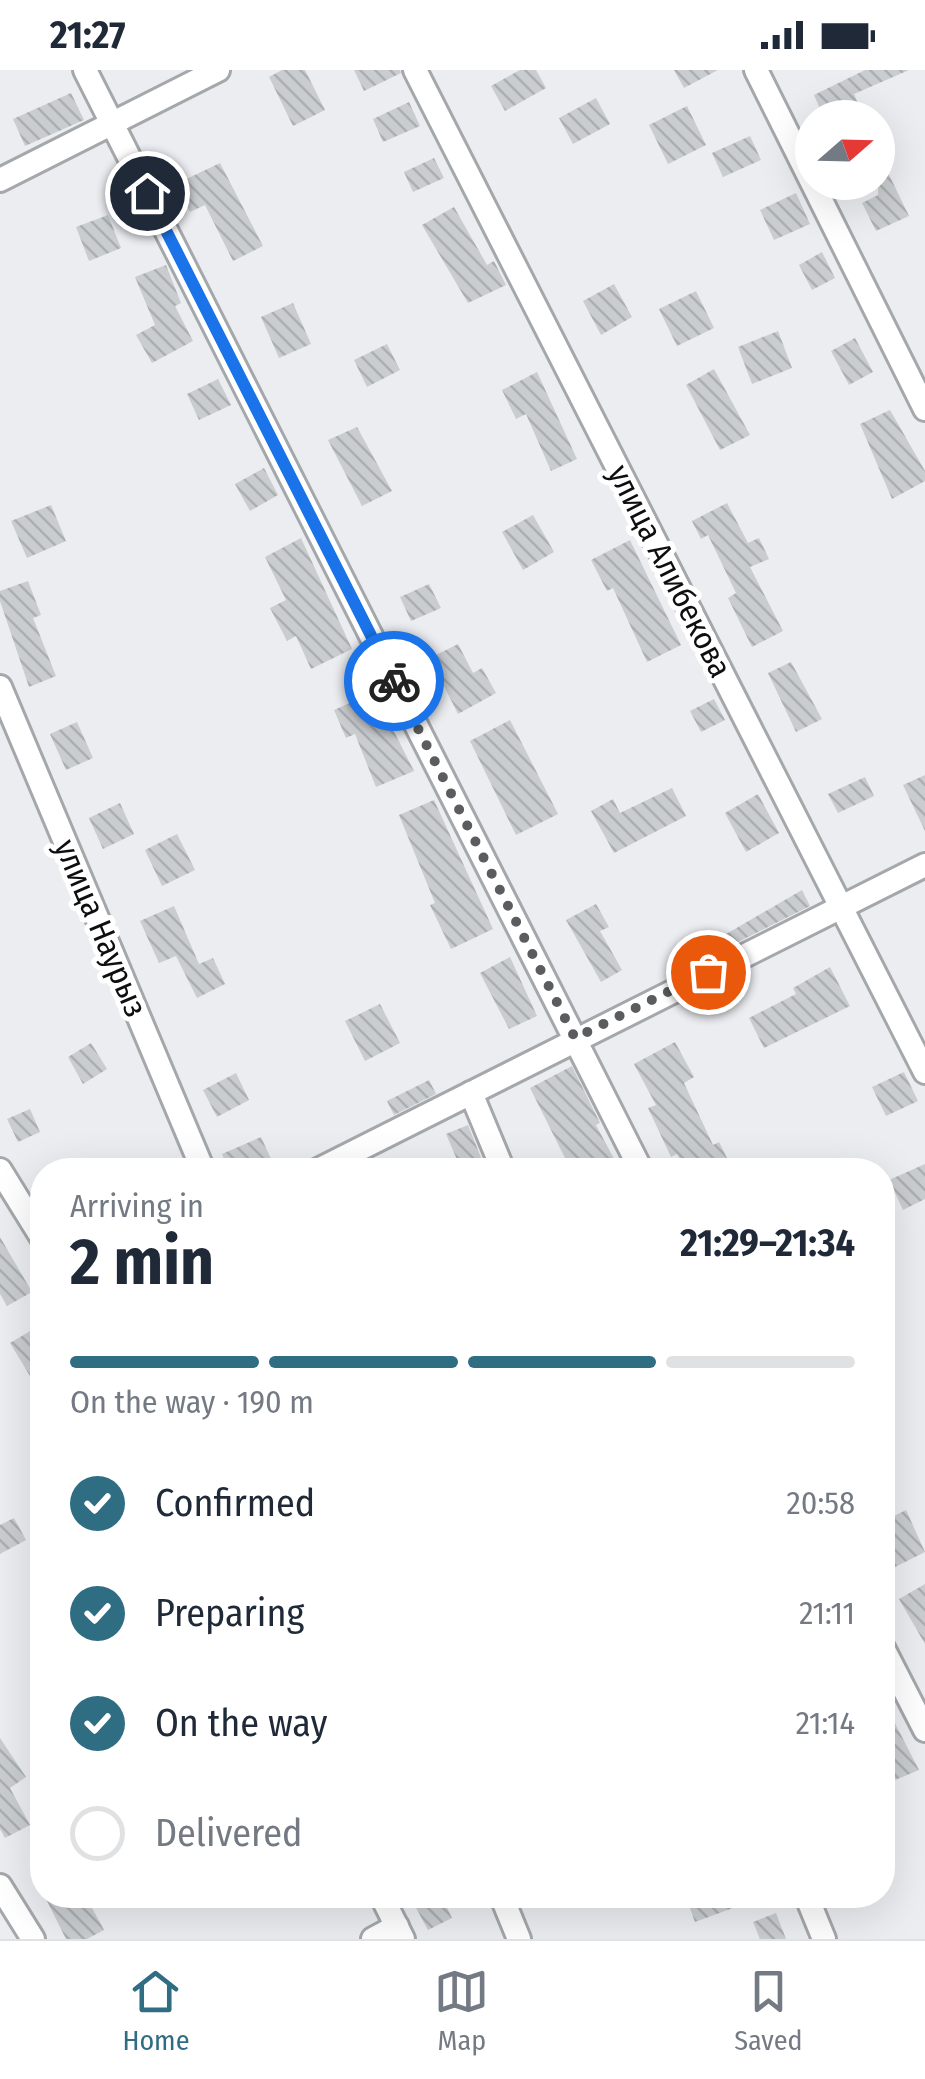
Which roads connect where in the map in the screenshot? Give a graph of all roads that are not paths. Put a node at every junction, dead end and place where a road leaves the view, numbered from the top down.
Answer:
1 (85, 70) edge
2 (218, 70) edge
3 (416, 70) edge
4 (756, 70) edge
5 (112, 122) junction
6 (0, 180) edge
7 (925, 409) edge
8 (0, 687) edge
9 (925, 864) edge
10 (841, 907) junction
11 (575, 1038) junction
12 (925, 1072) edge
13 (471, 1093) junction
14 (198, 1158) edge
15 (342, 1158) edge
16 (498, 1158) edge
17 (635, 1158) edge
18 (0, 1170) edge
19 (30, 1219) edge
20 (895, 1671) edge
21 (925, 1730) edge
22 (0, 1886) edge
23 (388, 1908) edge
24 (505, 1908) edge
25 (811, 1908) edge
26 (400, 1933) edge
27 (32, 1939) edge
28 (373, 1939) edge
29 (518, 1939) edge
30 (824, 1939) edge

1 - 5 street
2 - 5 street
3 - 10 street, улица Алибекова
4 - 7 street
5 - 6 street
5 - 11 street
8 - 14 street, улица Наурыз
9 - 10 street
10 - 11 street
10 - 12 street, улица Алибекова
11 - 13 street
11 - 17 street
13 - 15 street
13 - 16 street
18 - 19 street
20 - 21 street
22 - 27 street
23 - 26 street
24 - 29 street
25 - 30 street
26 - 28 street

